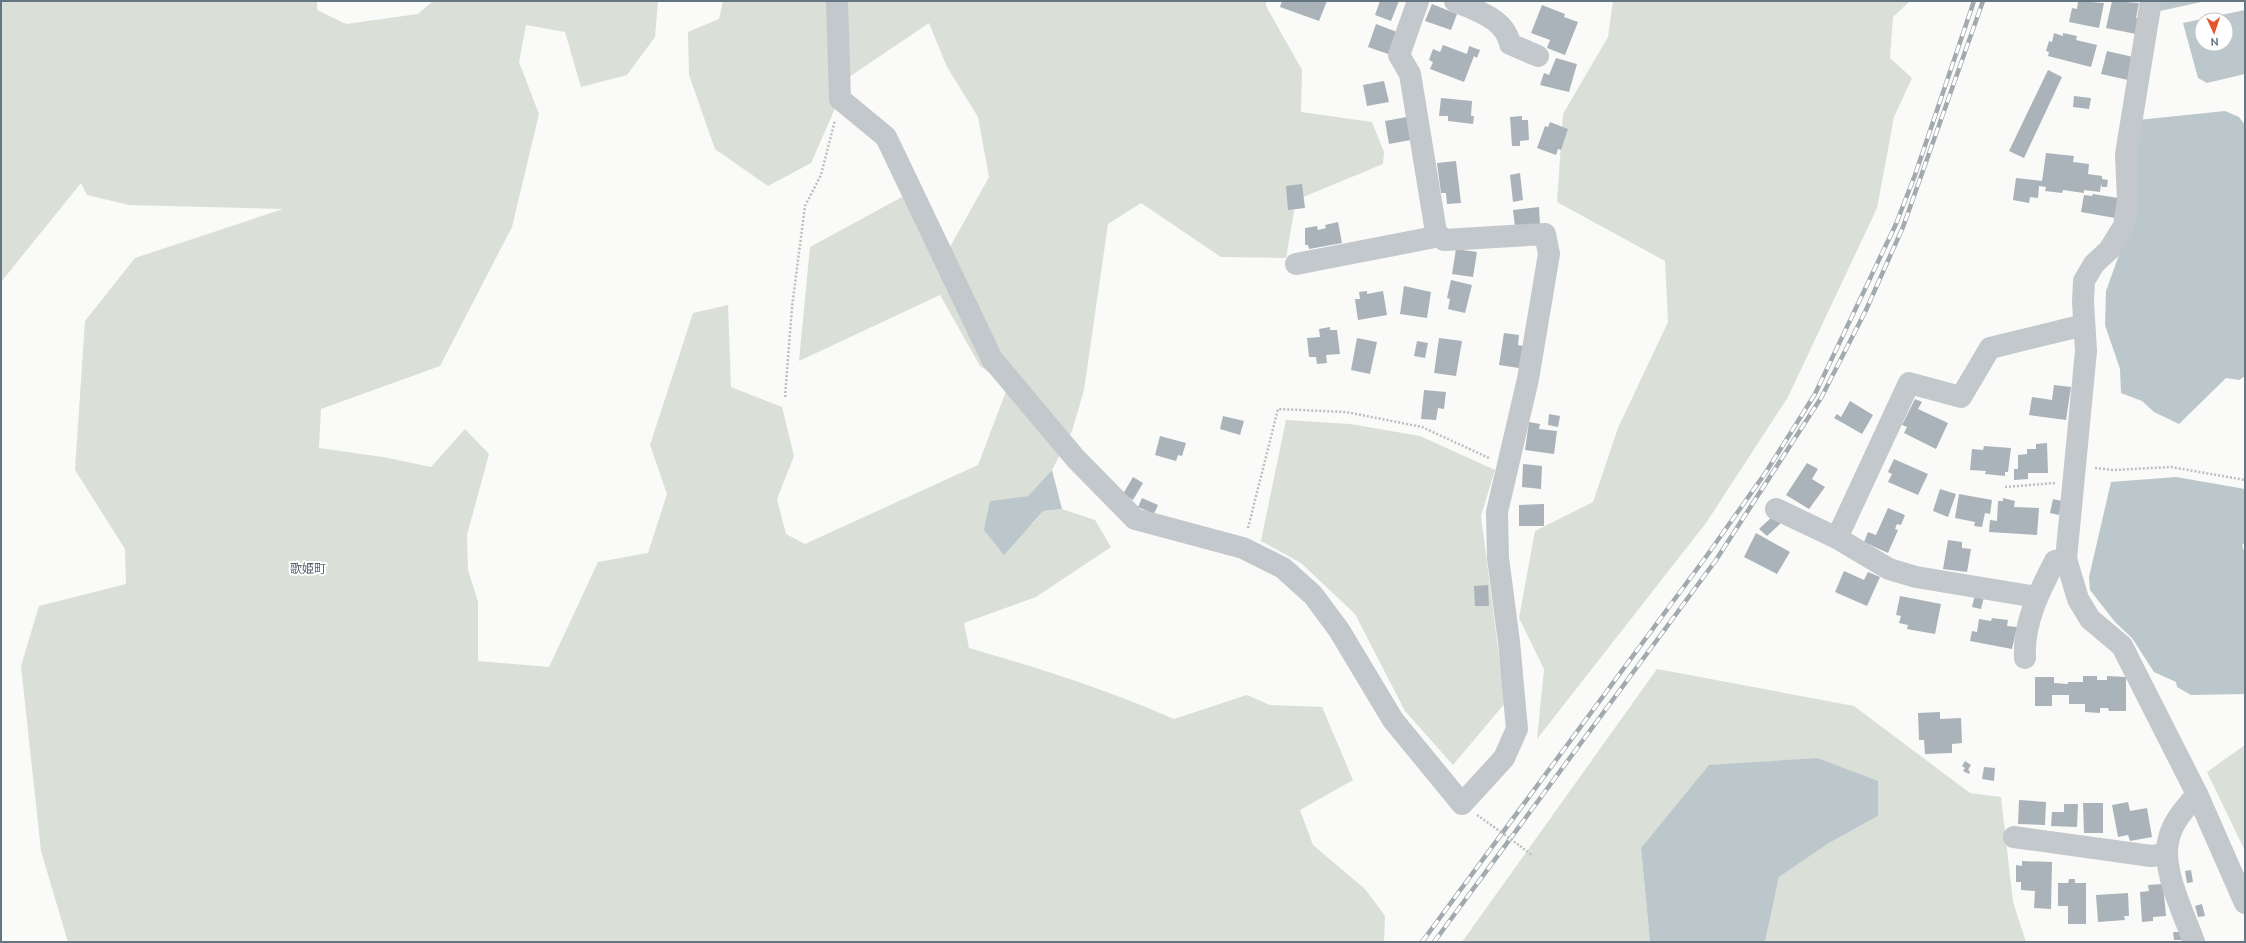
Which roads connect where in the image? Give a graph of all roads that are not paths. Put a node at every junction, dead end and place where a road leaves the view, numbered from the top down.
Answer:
1 (837, 1) edge
2 (1418, 1) edge
3 (1455, 1) edge
4 (2151, 1) edge
5 (1538, 56) dead end
6 (1440, 236) junction
7 (1296, 264) dead end
8 (2084, 325) junction
9 (1776, 509) dead end
10 (1837, 538) junction
11 (2066, 559) junction
12 (2036, 597) junction
13 (2025, 658) dead end
14 (2197, 794) junction
15 (2014, 837) dead end
16 (2167, 854) junction
17 (2245, 903) edge
18 (2194, 942) edge

1 - 6 street
2 - 6 street
3 - 5 street
4 - 8 street
6 - 7 street
8 - 10 street
8 - 11 street
9 - 10 street
10 - 12 street
11 - 12 street
11 - 14 street
12 - 13 street
14 - 16 street
14 - 17 street
15 - 16 street
16 - 18 street

